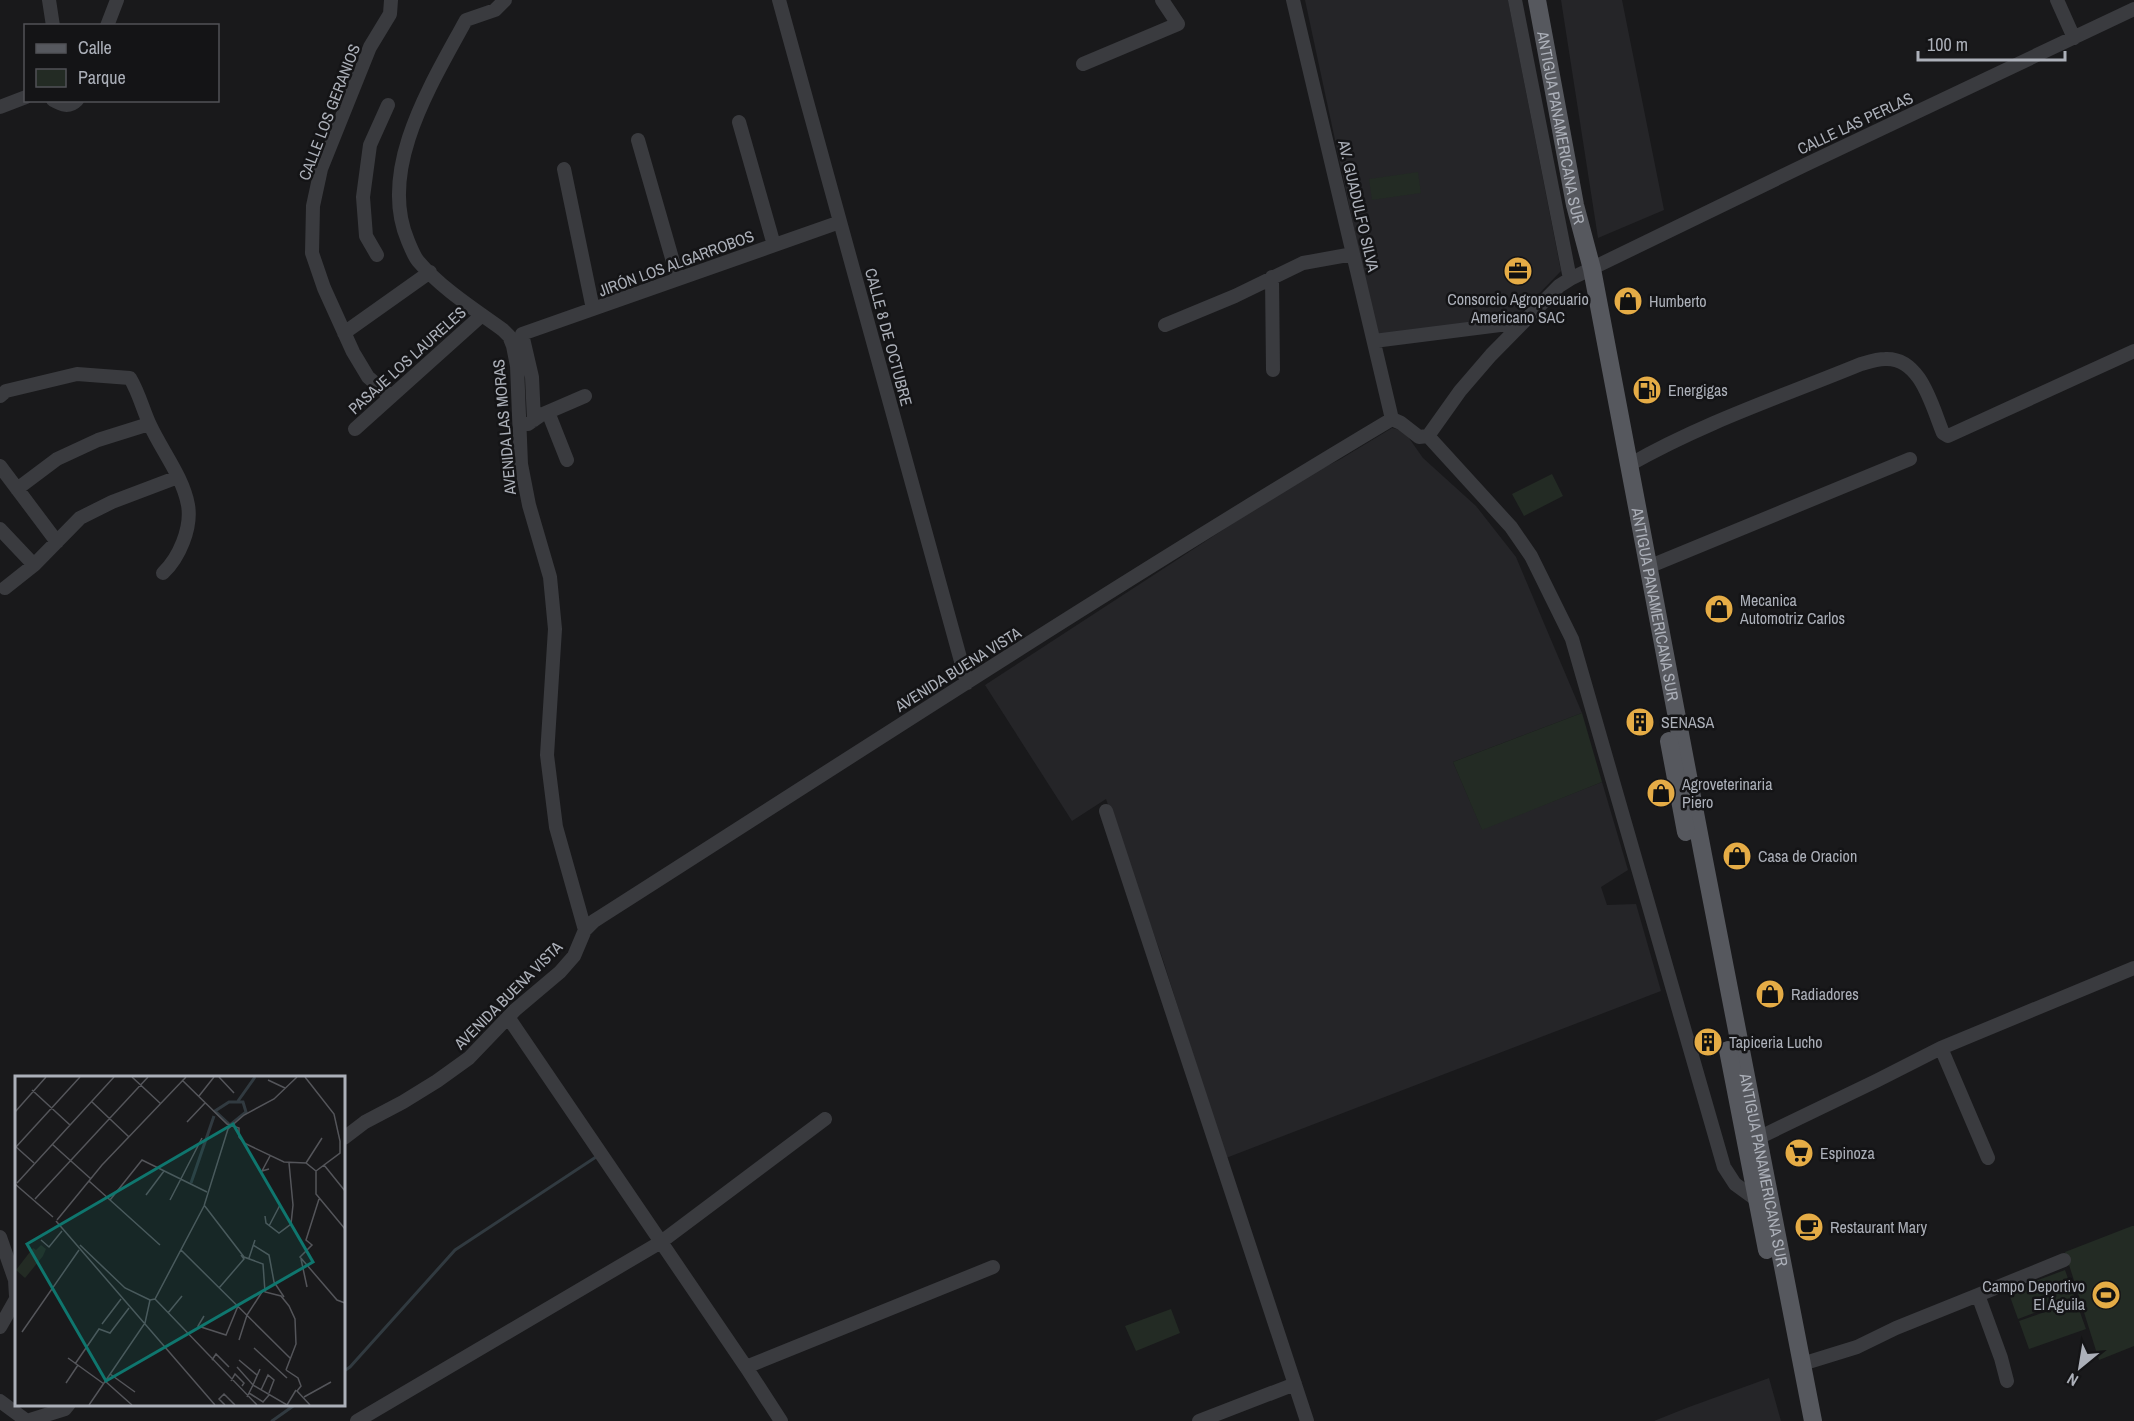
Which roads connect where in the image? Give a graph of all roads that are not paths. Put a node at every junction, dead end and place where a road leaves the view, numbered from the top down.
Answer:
1 (49, 0) edge
2 (117, 0) edge
3 (391, 0) edge
4 (506, 0) edge
5 (779, 0) edge
6 (1162, 0) edge
7 (1293, 0) edge
8 (1515, 0) edge
9 (1525, 0) edge
10 (1537, 0) edge
11 (2057, 0) edge
12 (2134, 9) edge
13 (53, 24) edge
14 (108, 24) edge
15 (2074, 38) junction
16 (1539, 40) junction
17 (1083, 64) dead end
18 (24, 98) edge
19 (57, 102) edge
20 (74, 102) edge
21 (388, 105) dead end
22 (0, 107) edge
23 (739, 122) dead end
24 (638, 140) dead end
25 (564, 169) dead end
26 (840, 222) junction
27 (774, 245) junction
28 (1353, 254) junction
29 (377, 255) dead end
30 (430, 273) junction
31 (1581, 274) junction
32 (1272, 277) junction
33 (678, 279) junction
34 (593, 309) junction
35 (482, 315) junction
36 (1165, 325) dead end
37 (1519, 325) junction
38 (344, 333) junction
39 (1374, 341) junction
40 (2134, 351) edge
41 (1273, 370) dead end
42 (0, 396) edge
43 (585, 396) dead end
44 (391, 397) junction
45 (548, 412) junction
46 (1392, 418) junction
47 (534, 420) junction
48 (149, 424) junction
49 (354, 429) dead end
50 (519, 430) junction
51 (1428, 435) junction
52 (1910, 459) dead end
53 (567, 460) dead end
54 (1629, 465) junction
55 (0, 466) edge
56 (178, 477) junction
57 (17, 489) junction
58 (0, 529) edge
59 (57, 542) junction
60 (34, 565) junction
61 (1648, 567) junction
62 (164, 573) dead end
63 (5, 588) dead end
64 (967, 683) junction
65 (1685, 792) junction
66 (1106, 811) dead end
67 (585, 930) junction
68 (2134, 969) edge
69 (508, 1017) junction
70 (1941, 1048) junction
71 (825, 1119) dead end
72 (345, 1137) edge
73 (1758, 1138) junction
74 (1988, 1158) dead end
75 (1757, 1200) junction
76 (1770, 1230) junction
77 (0, 1237) edge
78 (662, 1242) junction
79 (2064, 1260) dead end
80 (993, 1267) dead end
81 (15, 1280) edge
82 (1978, 1295) junction
83 (15, 1300) edge
84 (0, 1327) edge
85 (1802, 1364) junction
86 (747, 1367) junction
87 (2007, 1381) dead end
88 (1295, 1384) junction
89 (0, 1401) edge
90 (64, 1411) edge
91 (27, 1421) edge
92 (357, 1421) edge
93 (781, 1421) edge
94 (1199, 1421) edge
95 (1307, 1421) edge
96 (1801, 1421) edge
97 (1813, 1421) edge

1 - 13 street
2 - 14 street
3 - 38 street, CALLE LOS GERANIOS
4 - 30 street, AVENIDA LAS MORAS
5 - 26 street, CALLE 8 DE OCTUBRE
6 - 17 street
7 - 28 street, AV. GUADULFO SILVA
8 - 31 street
9 - 16 main road, ANTIGUA PANAMERICANA SUR
10 - 16 main road, ANTIGUA PANAMERICANA SUR
11 - 15 street
12 - 15 street, CALLE LAS PERLAS
15 - 31 street, CALLE LAS PERLAS
16 - 31 main road, ANTIGUA PANAMERICANA SUR
18 - 22 street
19 - 20 street
21 - 29 street
23 - 27 street
24 - 33 street
25 - 34 street
26 - 27 street, JIRÓN LOS ALGARROBOS
26 - 64 street, CALLE 8 DE OCTUBRE
27 - 33 street, JIRÓN LOS ALGARROBOS
28 - 32 street
28 - 39 street, AV. GUADULFO SILVA
30 - 35 street, AVENIDA LAS MORAS
30 - 38 street
31 - 37 street
31 - 54 main road, ANTIGUA PANAMERICANA SUR
31 - 65 main road, ANTIGUA PANAMERICANA SUR
32 - 36 street
32 - 41 street
33 - 34 street, JIRÓN LOS ALGARROBOS
34 - 47 street, JIRÓN LOS ALGARROBOS
35 - 44 street, PASAJE LOS LAURELES
35 - 50 street, AVENIDA LAS MORAS
37 - 39 street
37 - 51 street
38 - 44 street, CALLE LOS GERANIOS
39 - 46 street, AV. GUADULFO SILVA
40 - 54 street
42 - 48 street
43 - 45 street
44 - 49 street, PASAJE LOS LAURELES
45 - 47 street
45 - 53 street
46 - 51 street
46 - 64 street, AVENIDA BUENA VISTA
47 - 50 street
48 - 56 street
48 - 57 street
50 - 67 street, AVENIDA LAS MORAS
51 - 75 street
52 - 61 street
54 - 61 main road, ANTIGUA PANAMERICANA SUR
55 - 57 street
56 - 59 street
56 - 62 street
57 - 59 street
58 - 60 street
59 - 60 street
60 - 63 street
61 - 65 main road, ANTIGUA PANAMERICANA SUR
64 - 67 street, AVENIDA BUENA VISTA
65 - 73 main road, ANTIGUA PANAMERICANA SUR
65 - 75 main road, ANTIGUA PANAMERICANA SUR
66 - 88 street
67 - 69 street, AVENIDA BUENA VISTA
68 - 70 street
69 - 72 street, AVENIDA BUENA VISTA
69 - 78 street
70 - 73 street
70 - 74 street
71 - 78 street
73 - 76 main road, ANTIGUA PANAMERICANA SUR
75 - 76 main road, ANTIGUA PANAMERICANA SUR
76 - 85 main road, ANTIGUA PANAMERICANA SUR
76 - 96 main road, ANTIGUA PANAMERICANA SUR
77 - 81 street
78 - 86 street
78 - 92 street
79 - 82 street
80 - 86 street
82 - 85 street
82 - 87 street
83 - 84 street
85 - 97 main road, ANTIGUA PANAMERICANA SUR
86 - 93 street
88 - 94 street
88 - 95 street
89 - 91 street
90 - 91 street

